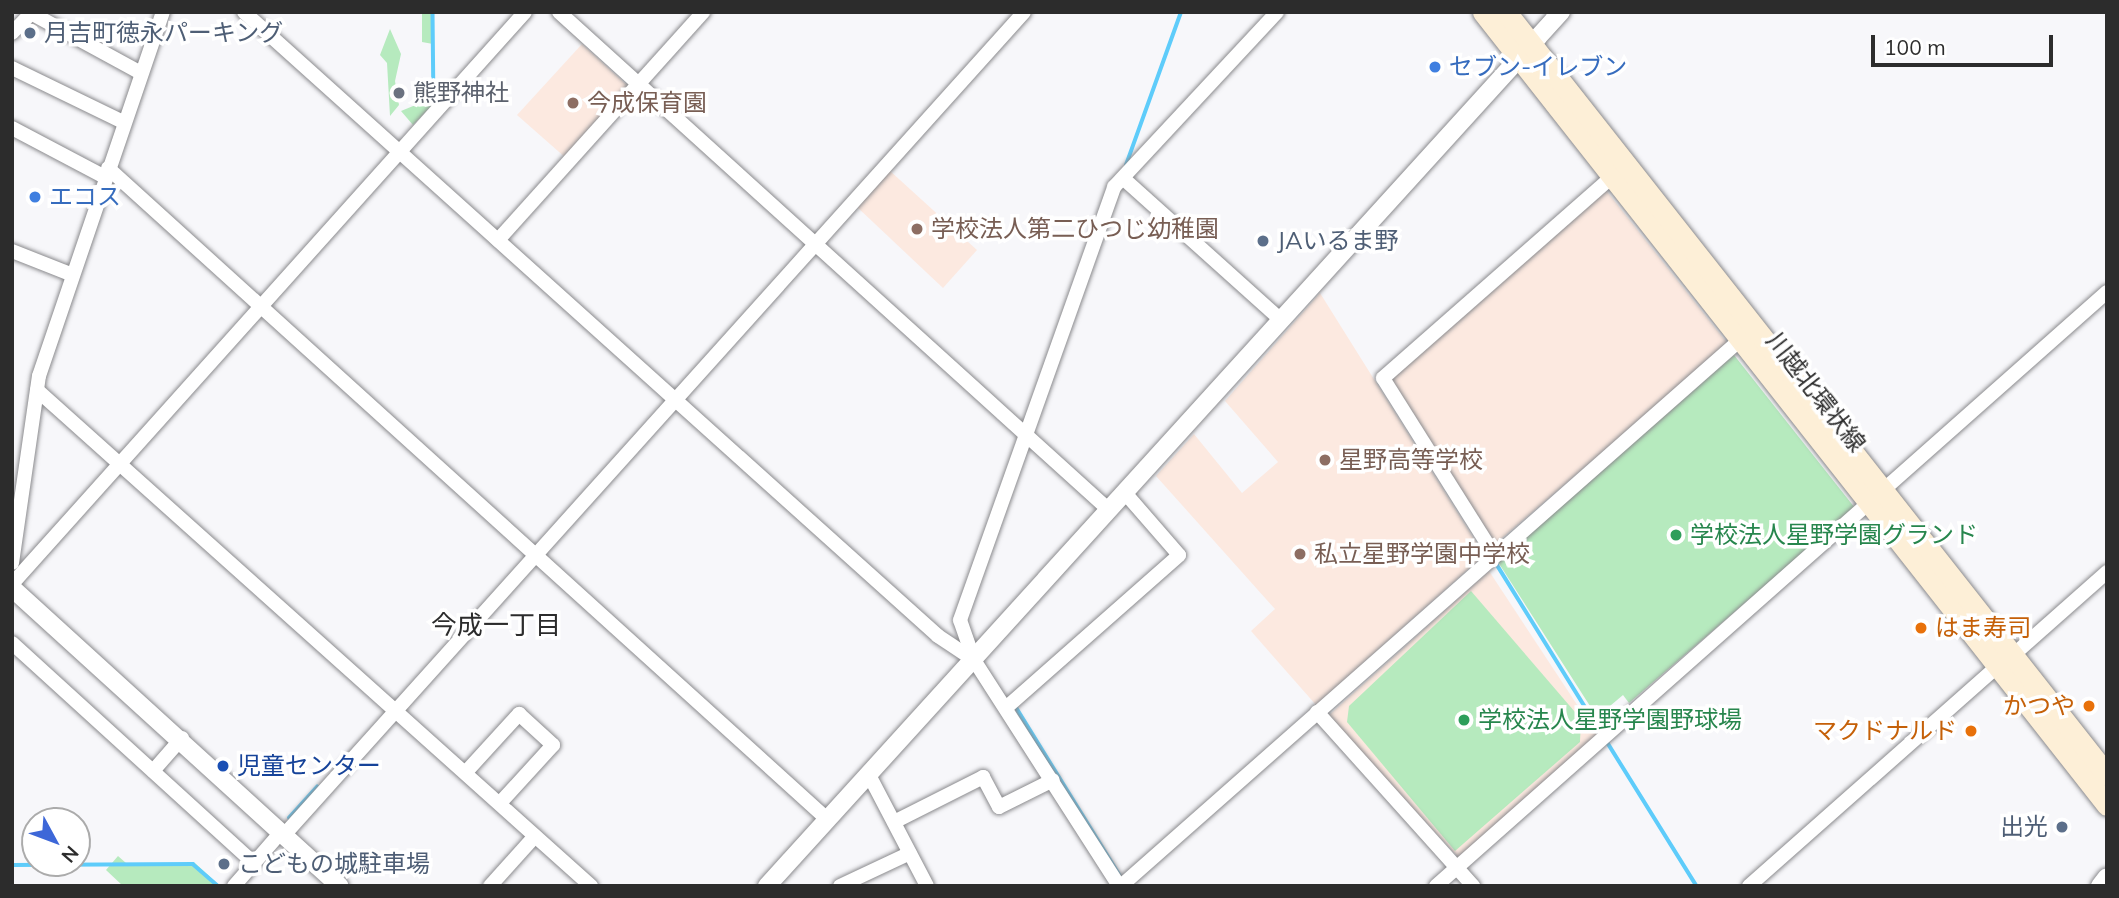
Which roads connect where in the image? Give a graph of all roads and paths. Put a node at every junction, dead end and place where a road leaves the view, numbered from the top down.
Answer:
1 (163, 12) edge
2 (244, 12) edge
3 (525, 12) edge
4 (559, 12) edge
5 (703, 12) edge
6 (1024, 12) edge
7 (1277, 12) edge
8 (1483, 12) edge
9 (1506, 12) edge
10 (1561, 12) edge
11 (31, 13) edge
12 (12, 33) edge
13 (1525, 52) junction
14 (12, 68) edge
15 (141, 73) junction
16 (639, 86) junction
17 (123, 122) junction
18 (12, 128) edge
19 (401, 153) junction
20 (106, 172) junction
21 (1612, 177) junction
22 (1125, 180) junction
23 (498, 240) junction
24 (816, 246) junction
25 (12, 251) edge
26 (70, 274) junction
27 (2107, 292) edge
28 (262, 307) junction
29 (1282, 321) junction
30 (1741, 339) junction
31 (37, 390) junction
32 (675, 400) junction
33 (1029, 437) junction
34 (122, 463) junction
35 (1126, 494) junction
36 (1877, 495) junction
37 (1111, 511) junction
38 (536, 554) junction
39 (1495, 556) junction
40 (12, 564) edge
41 (2107, 572) edge
42 (12, 586) edge
43 (12, 643) edge
44 (974, 660) junction
45 (2006, 661) junction
46 (1008, 706) junction
47 (397, 707) junction
48 (1317, 712) junction
49 (182, 738) junction
50 (153, 771) junction
51 (466, 772) junction
52 (869, 775) junction
53 (2107, 775) edge
54 (1053, 780) junction
55 (500, 803) junction
56 (2107, 805) edge
57 (828, 820) junction
58 (894, 822) junction
59 (284, 833) junction
60 (535, 836) junction
61 (910, 853) junction
62 (254, 863) junction
63 (1457, 867) junction
64 (2107, 877) edge
65 (589, 885) edge
66 (234, 886) edge
67 (340, 886) edge
68 (490, 886) edge
69 (767, 886) edge
70 (840, 886) edge
71 (927, 886) edge
72 (1120, 886) edge
73 (1436, 886) edge
74 (1473, 886) edge
75 (1749, 886) edge
76 (2100, 886) edge

1 - 15 street
2 - 19 street
3 - 19 street
4 - 16 street
5 - 16 street
6 - 24 street
7 - 22 street
8 - 13 main road, 川越北環状線
9 - 13 main road, 川越北環状線
10 - 13 street
11 - 12 street
11 - 15 street
13 - 21 main road, 川越北環状線
13 - 29 street
13 - 36 main road, 川越北環状線
14 - 17 street
15 - 17 street
16 - 23 street
16 - 24 street
17 - 20 street
18 - 20 street
19 - 23 street
19 - 28 street
20 - 26 street
20 - 28 street
21 - 30 main road, 川越北環状線
21 - 39 street
22 - 29 street
22 - 33 street
23 - 32 street
24 - 32 street
24 - 33 street
25 - 26 street
26 - 31 street
27 - 36 street
28 - 34 street
28 - 38 street
29 - 35 street
30 - 36 main road, 川越北環状線
30 - 39 street
31 - 34 street
31 - 40 street
32 - 38 street
32 - 44 street
33 - 37 street
33 - 44 street
34 - 42 street
34 - 47 street
35 - 37 street
35 - 46 street
36 - 45 main road, 川越北環状線
36 - 63 street
37 - 44 street
38 - 47 street
38 - 57 street
39 - 48 street
41 - 45 street
42 - 49 street
43 - 50 street
44 - 46 street
44 - 52 street
45 - 53 main road, 川越北環状線
45 - 56 main road, 川越北環状線
45 - 75 street
46 - 54 street
47 - 51 street
47 - 59 street
48 - 63 street
48 - 72 street
49 - 50 street
49 - 59 street
50 - 62 street
51 - 55 street
51 - 55 street
52 - 57 street
52 - 58 street
54 - 58 street
54 - 72 street
55 - 60 street
57 - 69 street
58 - 61 street
59 - 62 street
59 - 67 street
60 - 65 street
60 - 68 street
61 - 70 street
61 - 71 street
62 - 66 street
63 - 73 street
63 - 74 street
64 - 76 street

